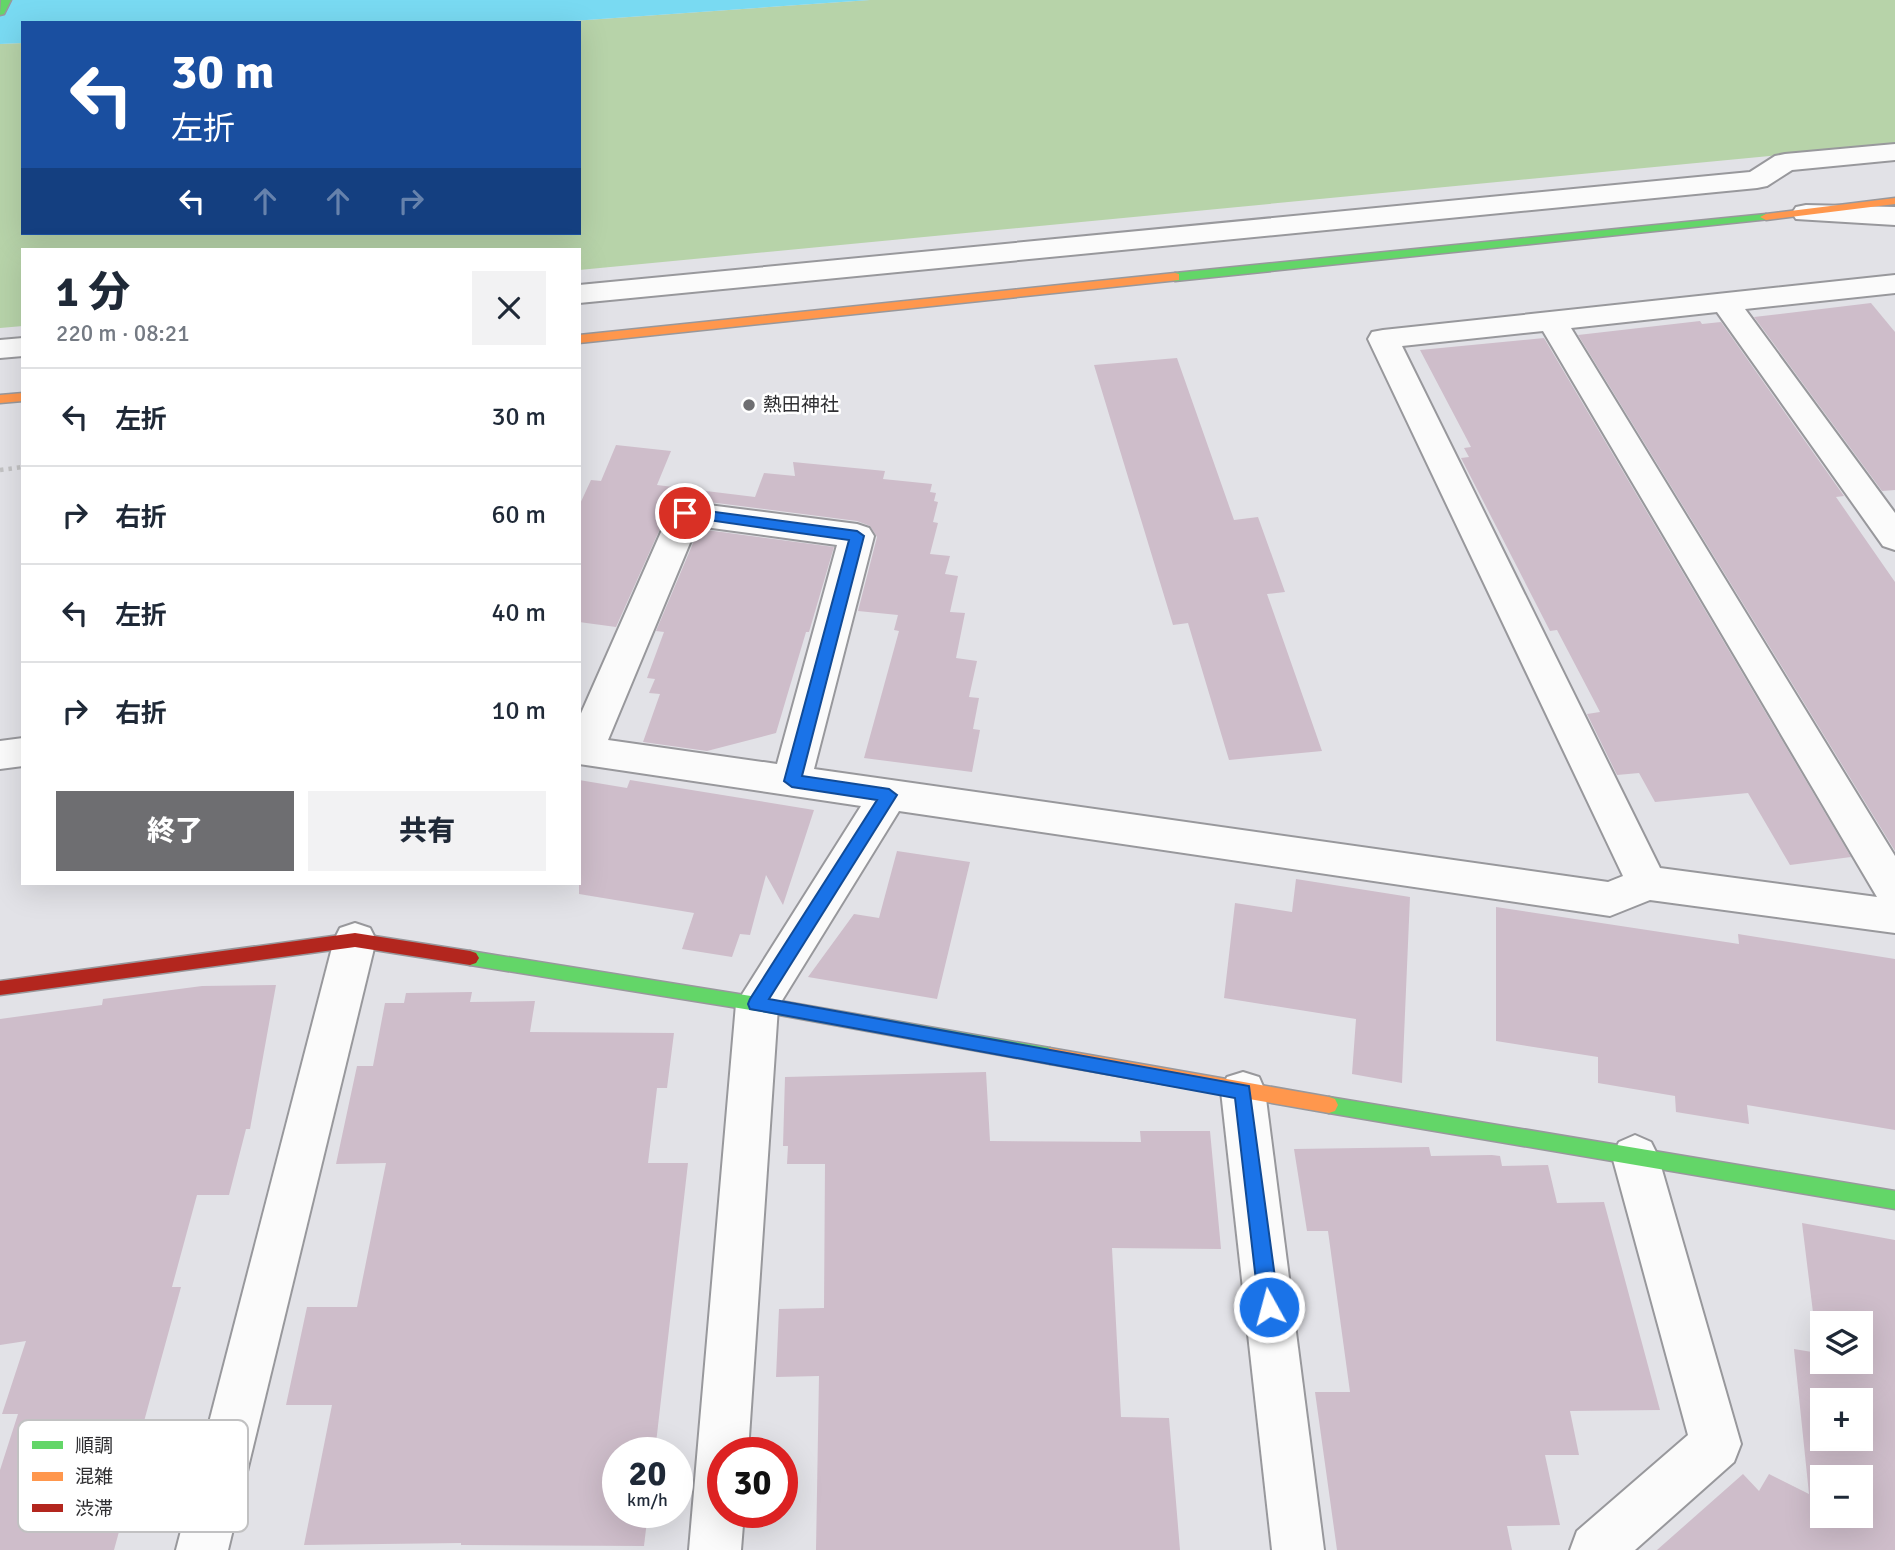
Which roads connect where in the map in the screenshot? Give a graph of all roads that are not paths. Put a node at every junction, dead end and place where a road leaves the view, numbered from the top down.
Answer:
1 (6, 0) edge
2 (0, 12) edge
3 (1895, 152) edge
4 (1895, 201) edge
5 (1806, 213) junction
6 (1895, 216) edge
7 (1895, 284) edge
8 (581, 293) edge
9 (1726, 304) junction
10 (1552, 321) junction
11 (581, 339) edge
12 (21, 347) edge
13 (0, 349) edge
14 (21, 397) edge
15 (0, 399) edge
16 (1895, 538) edge
17 (582, 751) edge
18 (21, 752) edge
19 (0, 755) edge
20 (792, 781) junction
21 (889, 795) junction
22 (1647, 883) junction
23 (1895, 891) edge
24 (1895, 916) edge
25 (355, 940) junction
26 (0, 988) edge
27 (757, 1004) junction
28 (1243, 1091) junction
29 (1635, 1156) junction
30 (1895, 1200) edge
31 (235, 1420) edge
32 (207, 1532) edge
33 (202, 1550) edge
34 (715, 1550) edge
35 (1298, 1550) edge
36 (1596, 1550) edge

1 - 2 main road
3 - 8 street
4 - 5 main road
5 - 6 street
5 - 11 main road
7 - 9 street
9 - 10 street
9 - 16 street
10 - 22 street
10 - 23 street
12 - 13 street
14 - 15 main road
17 - 20 street
17 - 20 street
18 - 19 street
20 - 21 street
21 - 22 street
21 - 27 street
22 - 24 street
25 - 26 main road
25 - 27 main road
25 - 31 street
27 - 28 main road
27 - 34 street
28 - 29 main road
28 - 35 street
29 - 30 main road
29 - 36 street
32 - 33 street

